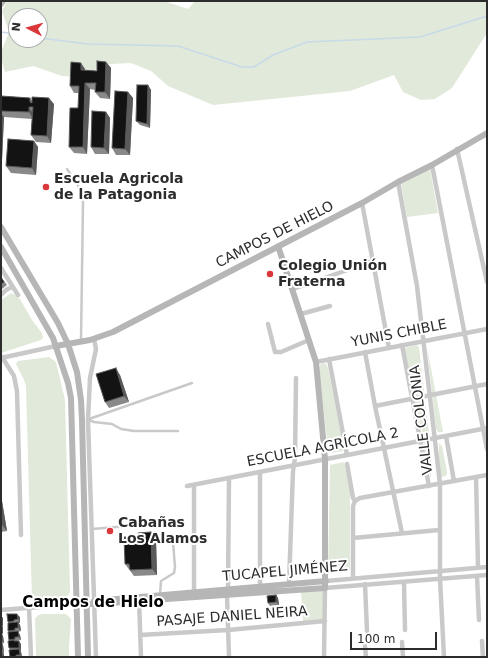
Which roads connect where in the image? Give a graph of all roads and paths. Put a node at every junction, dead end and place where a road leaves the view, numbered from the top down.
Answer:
1 (3, 1) edge
2 (1, 4) edge
3 (487, 133) edge
4 (457, 150) junction
5 (432, 165) junction
6 (67, 170) dead end
7 (398, 182) junction
8 (362, 203) junction
9 (1, 227) edge
10 (278, 246) junction
11 (1, 247) edge
12 (373, 260) junction
13 (1, 268) edge
14 (487, 282) edge
15 (12, 288) junction
16 (293, 289) junction
17 (1, 295) edge
18 (18, 295) dead end
19 (330, 306) dead end
20 (301, 314) junction
21 (268, 324) dead end
22 (487, 329) edge
23 (464, 333) junction
24 (94, 339) junction
25 (310, 340) junction
26 (423, 341) junction
27 (81, 342) junction
28 (68, 344) junction
29 (402, 345) junction
30 (56, 346) junction
31 (389, 348) junction
32 (366, 352) junction
33 (2, 358) edge
34 (329, 359) junction
35 (316, 362) junction
36 (296, 378) dead end
37 (192, 383) dead end
38 (487, 384) edge
39 (474, 387) junction
40 (430, 396) junction
41 (413, 399) junction
42 (375, 406) junction
43 (88, 420) junction
44 (485, 429) edge
45 (178, 431) dead end
46 (446, 436) junction
47 (436, 438) junction
48 (421, 441) junction
49 (384, 448) junction
50 (487, 449) edge
51 (347, 455) junction
52 (325, 459) junction
53 (347, 464) dead end
54 (294, 466) junction
55 (260, 472) junction
56 (487, 475) edge
57 (476, 477) junction
58 (229, 478) junction
59 (454, 481) junction
60 (440, 484) junction
61 (194, 485) junction
62 (187, 486) dead end
63 (429, 486) junction
64 (393, 492) junction
65 (355, 501) junction
66 (153, 524) dead end
67 (92, 529) junction
68 (439, 530) junction
69 (402, 533) junction
70 (21, 535) dead end
71 (353, 538) junction
72 (173, 542) dead end
73 (478, 567) junction
74 (487, 567) edge
75 (440, 571) junction
76 (487, 575) edge
77 (477, 576) junction
78 (353, 578) junction
79 (440, 579) junction
80 (326, 581) junction
81 (404, 582) junction
82 (289, 584) junction
83 (365, 584) junction
84 (260, 586) junction
85 (325, 588) junction
86 (194, 592) junction
87 (227, 592) junction
88 (160, 594) junction
89 (139, 598) junction
90 (95, 602) junction
91 (77, 604) junction
92 (86, 604) junction
93 (29, 608) junction
94 (1, 610) edge
95 (479, 620) dead end
96 (325, 621) junction
97 (228, 630) junction
98 (405, 630) dead end
99 (367, 631) dead end
100 (140, 635) junction
101 (482, 641) dead end
102 (402, 642) dead end
103 (366, 646) dead end
104 (31, 657) edge
105 (78, 657) edge
106 (88, 657) edge
107 (96, 657) edge
108 (141, 657) edge
109 (229, 657) edge
110 (324, 657) edge
111 (366, 657) edge
112 (403, 657) edge
113 (444, 657) edge
114 (483, 657) edge

1 - 2 street
3 - 4 street, CAMPOS DE HIELO
4 - 5 street, CAMPOS DE HIELO
4 - 14 street
5 - 7 street, CAMPOS DE HIELO
5 - 23 street
6 - 27 lane
7 - 8 street, CAMPOS DE HIELO
7 - 26 street, VALLE COLONIA
8 - 10 street, CAMPOS DE HIELO
8 - 12 street
9 - 28 street
10 - 16 street
10 - 24 street, CAMPOS DE HIELO
11 - 30 street
12 - 16 street
12 - 31 street
13 - 15 street
15 - 17 street
15 - 18 street
16 - 20 street
19 - 20 street
20 - 25 street
21 - 25 street
22 - 23 street, YUNIS CHIBLE
23 - 26 street, YUNIS CHIBLE
23 - 39 street
24 - 27 street, CAMPOS DE HIELO
24 - 43 street
25 - 35 street
26 - 29 street, YUNIS CHIBLE
26 - 40 street, VALLE COLONIA
27 - 28 street, CAMPOS DE HIELO
28 - 30 street, CAMPOS DE HIELO
28 - 92 street
29 - 31 street, YUNIS CHIBLE
29 - 41 street, VALLE COLONIA
30 - 33 street
30 - 91 street
31 - 32 street, YUNIS CHIBLE
32 - 34 street, YUNIS CHIBLE
32 - 42 street
33 - 70 street
34 - 35 street, YUNIS CHIBLE
34 - 51 street
35 - 52 street
36 - 54 street
37 - 43 lane
38 - 39 street
39 - 40 street
39 - 44 street
40 - 41 street
40 - 47 street, VALLE COLONIA
41 - 42 street
41 - 48 street, VALLE COLONIA
42 - 49 street
43 - 45 lane
43 - 67 street
44 - 46 street, ESCUELA AGRÍCOLA 2
44 - 50 street
46 - 47 street, ESCUELA AGRÍCOLA 2
46 - 59 street, VALLE COLONIA
47 - 48 street, ESCUELA AGRÍCOLA 2
47 - 60 street, VALLE COLONIA
48 - 49 street, ESCUELA AGRÍCOLA 2
48 - 63 street, VALLE COLONIA
49 - 51 street, ESCUELA AGRÍCOLA 2
49 - 64 street
51 - 52 street, ESCUELA AGRÍCOLA 2
52 - 54 street, ESCUELA AGRÍCOLA 2
52 - 80 street
53 - 65 street
54 - 55 street, ESCUELA AGRÍCOLA 2
54 - 82 street
55 - 58 street, ESCUELA AGRÍCOLA 2
55 - 84 street
56 - 57 street
57 - 59 street
57 - 73 street
58 - 61 street, ESCUELA AGRÍCOLA 2
58 - 87 street
59 - 60 street
60 - 63 street
60 - 68 street, VALLE COLONIA
61 - 62 street, ESCUELA AGRÍCOLA 2
61 - 86 street
63 - 64 street
64 - 65 street
64 - 69 street
65 - 71 street
66 - 67 lane
67 - 90 street
68 - 69 street
68 - 75 street, VALLE COLONIA
69 - 71 street
71 - 78 street
72 - 88 lane
73 - 74 street, TUCAPEL JIMÉNEZ
73 - 75 street, TUCAPEL JIMÉNEZ
75 - 78 street, TUCAPEL JIMÉNEZ
75 - 79 street, VALLE COLONIA
76 - 77 street, TUCAPEL JIMÉNEZ
77 - 79 street, TUCAPEL JIMÉNEZ
77 - 95 street
78 - 80 street, TUCAPEL JIMÉNEZ
79 - 81 street, TUCAPEL JIMÉNEZ
79 - 113 street, VALLE COLONIA
80 - 82 street, TUCAPEL JIMÉNEZ
80 - 85 street
81 - 83 street, TUCAPEL JIMÉNEZ
81 - 98 street
82 - 84 street, TUCAPEL JIMÉNEZ
83 - 85 street, TUCAPEL JIMÉNEZ
83 - 99 street
84 - 87 street, TUCAPEL JIMÉNEZ
85 - 87 street, TUCAPEL JIMÉNEZ
85 - 96 street
86 - 87 street, TUCAPEL JIMÉNEZ
86 - 88 street, TUCAPEL JIMÉNEZ
87 - 89 street, TUCAPEL JIMÉNEZ
87 - 97 street
88 - 89 street, TUCAPEL JIMÉNEZ
89 - 90 street, TUCAPEL JIMÉNEZ
89 - 100 street
90 - 92 street, TUCAPEL JIMÉNEZ
90 - 107 street
91 - 92 street, TUCAPEL JIMÉNEZ
91 - 93 street, TUCAPEL JIMÉNEZ
91 - 105 street
92 - 106 street
93 - 94 street, TUCAPEL JIMÉNEZ
93 - 104 street
96 - 97 street, PASAJE DANIEL NEIRA
96 - 110 street
97 - 100 street, PASAJE DANIEL NEIRA
97 - 109 street
100 - 108 street
101 - 114 street
102 - 112 street
103 - 111 street

